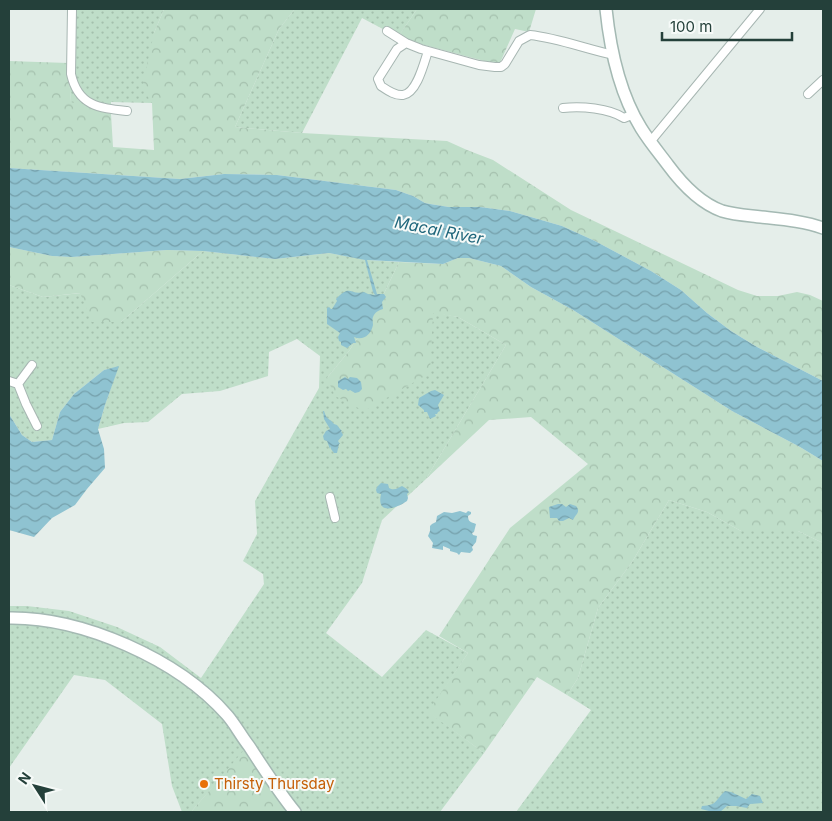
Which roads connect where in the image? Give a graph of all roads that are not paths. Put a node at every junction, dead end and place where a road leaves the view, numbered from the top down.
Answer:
1 (72, 9) edge
2 (606, 9) edge
3 (760, 9) edge
4 (387, 32) dead end
5 (406, 43) junction
6 (428, 51) junction
7 (614, 55) junction
8 (823, 80) edge
9 (808, 94) dead end
10 (563, 108) dead end
11 (127, 112) dead end
12 (634, 114) junction
13 (650, 142) junction
14 (823, 228) edge
15 (32, 365) dead end
16 (9, 381) edge
17 (18, 384) junction
18 (37, 426) dead end
19 (330, 497) dead end
20 (335, 518) dead end
21 (9, 618) edge
22 (294, 812) edge

1 - 11 street
2 - 7 street
3 - 13 street
4 - 5 street
5 - 6 street
5 - 6 street
6 - 7 street
7 - 12 street
8 - 9 street
10 - 12 street
12 - 13 street
13 - 14 street
15 - 17 street
16 - 17 street
17 - 18 street
19 - 20 street
21 - 22 street

